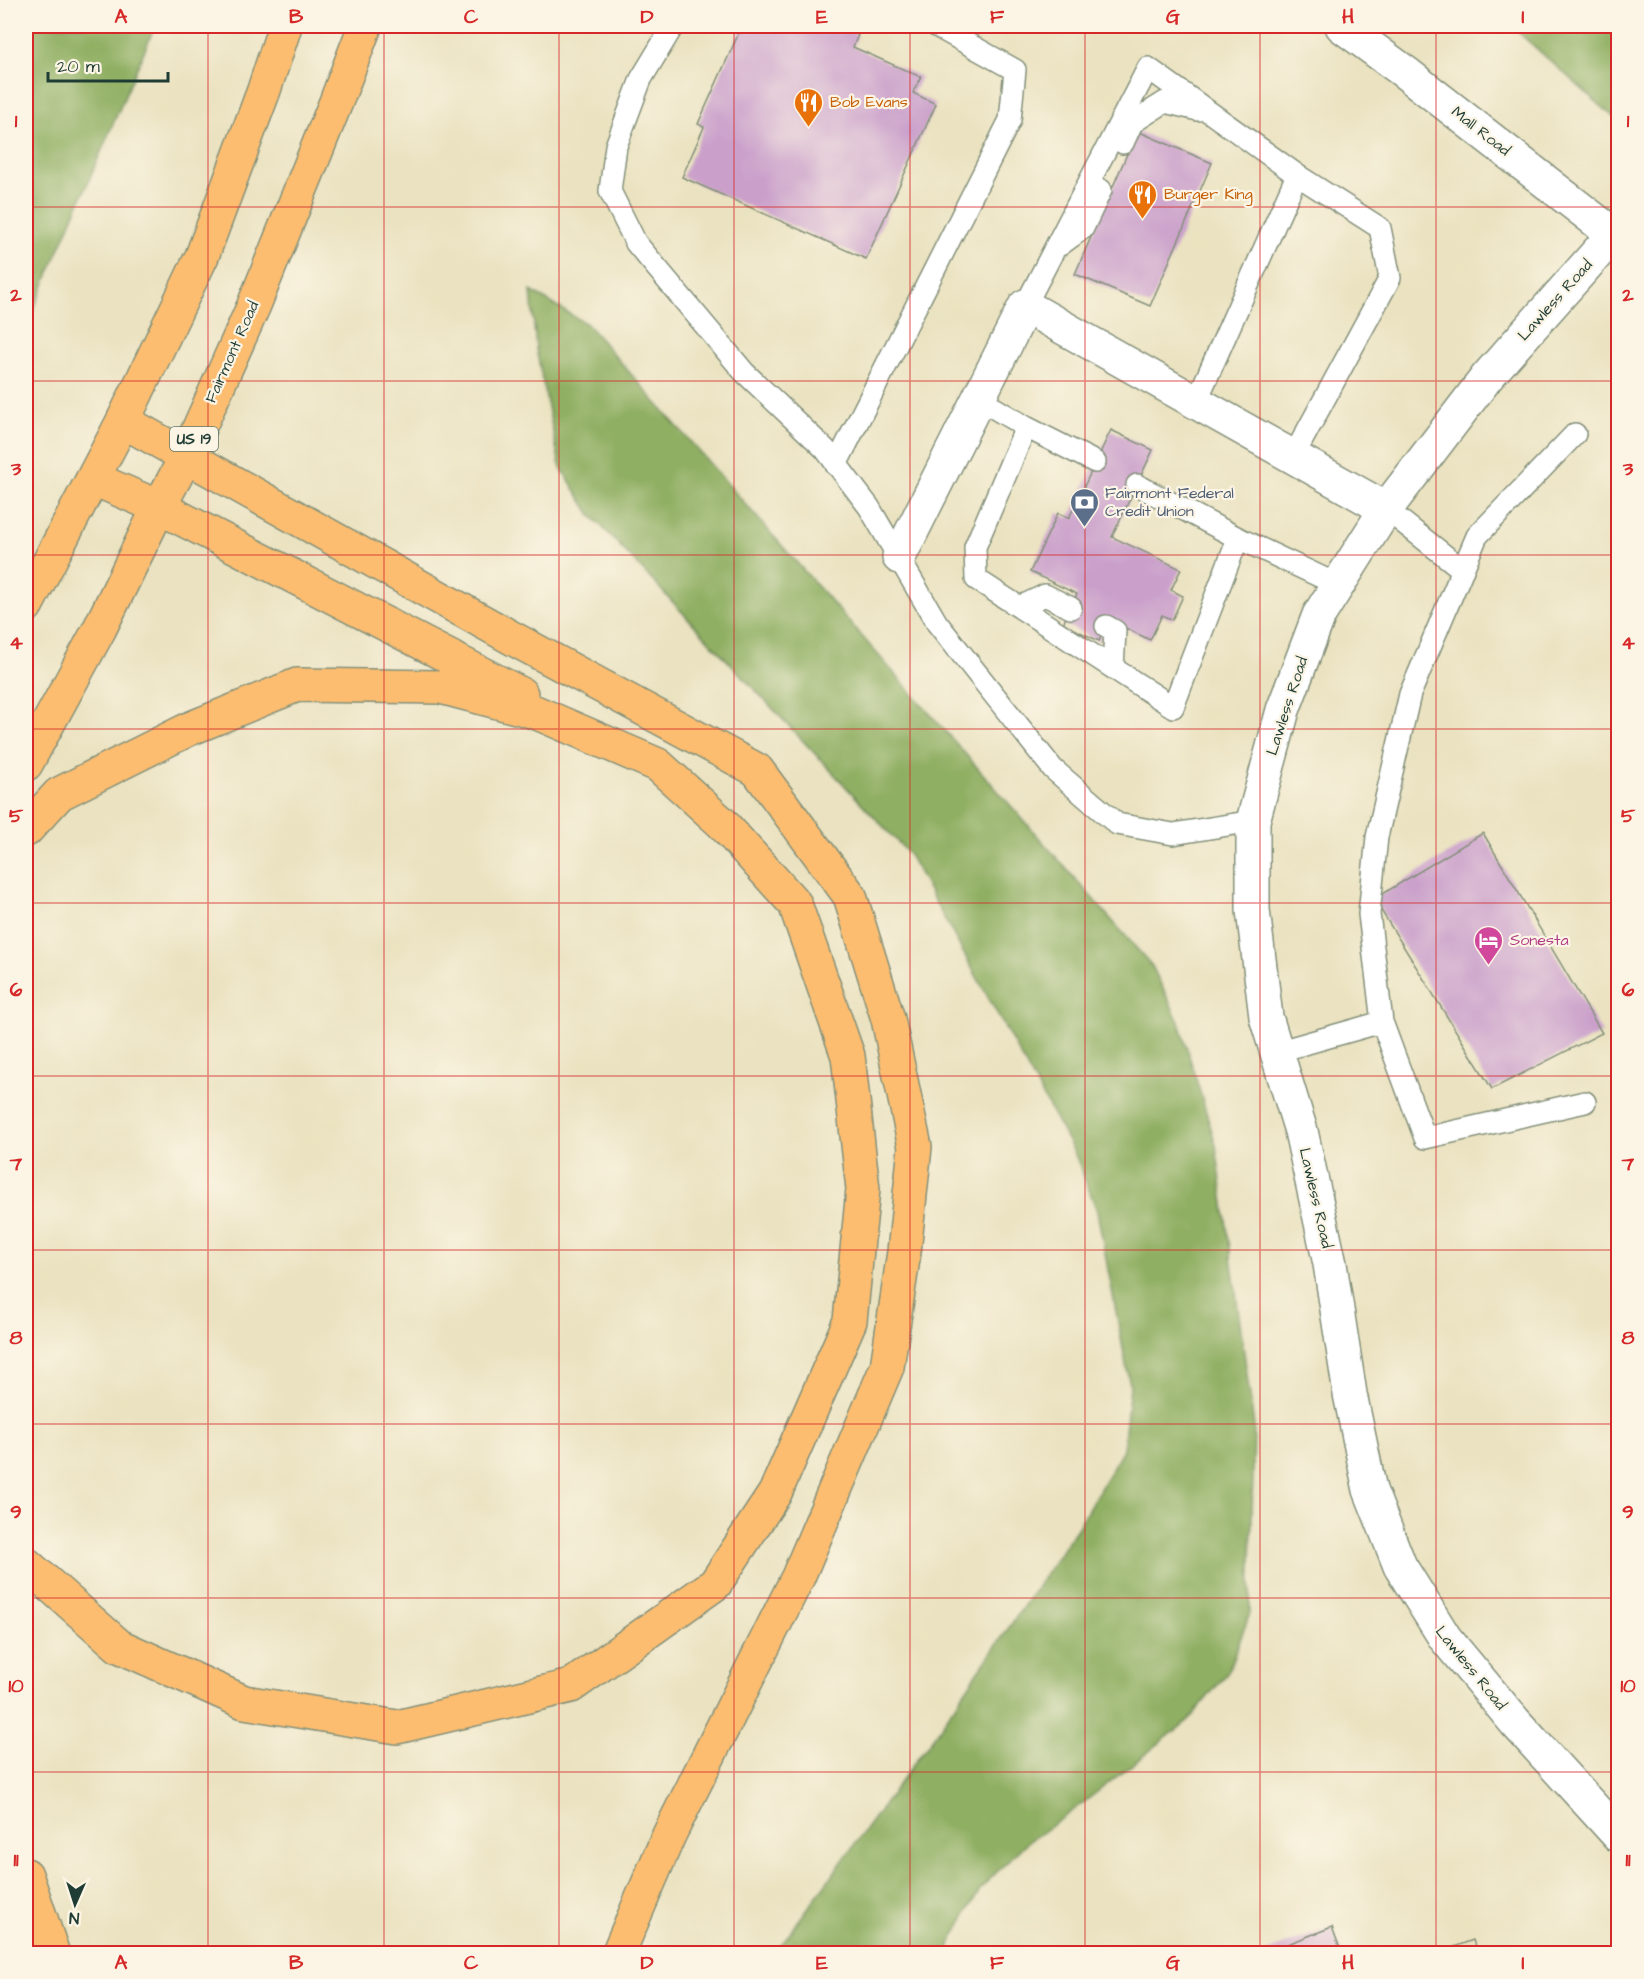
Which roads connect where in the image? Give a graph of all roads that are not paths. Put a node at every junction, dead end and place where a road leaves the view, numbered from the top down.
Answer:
1 (285, 26) edge
2 (365, 26) edge
3 (673, 26) edge
4 (936, 26) edge
5 (1342, 26) edge
6 (1210, 113) junction
7 (1297, 175) junction
8 (1616, 236) edge
9 (1055, 249) junction
10 (1025, 306) junction
11 (978, 399) junction
12 (1196, 402) junction
13 (123, 421) junction
14 (1026, 427) junction
15 (1575, 434) dead end
16 (187, 455) junction
17 (1293, 457) junction
18 (1095, 462) dead end
19 (836, 465) junction
20 (94, 479) junction
21 (1137, 485) dead end
22 (159, 507) junction
23 (1386, 509) junction
24 (1238, 538) junction
25 (899, 557) junction
26 (1463, 570) junction
27 (1338, 585) junction
28 (26, 606) edge
29 (1020, 607) junction
30 (1071, 608) dead end
31 (1107, 626) dead end
32 (1113, 668) junction
33 (26, 764) edge
34 (658, 765) junction
35 (1253, 821) junction
36 (26, 830) edge
37 (1382, 1022) junction
38 (1276, 1052) junction
39 (1585, 1102) dead end
40 (26, 1564) edge
41 (1618, 1834) edge
42 (26, 1875) edge
43 (53, 1953) edge
44 (618, 1953) edge

1 - 13 main road
2 - 16 main road, Fairmont Road / US 19
3 - 19 lane
4 - 19 lane
5 - 8 street, Mall Road
6 - 7 lane
6 - 9 lane
6 - 9 lane
7 - 12 lane
7 - 17 lane
8 - 23 street, Lawless Road
9 - 10 lane
10 - 11 street
10 - 12 street
11 - 14 lane
11 - 25 street
12 - 17 street
13 - 16 main road
13 - 20 main road
14 - 18 lane
14 - 29 lane
15 - 26 lane
16 - 22 main road, Fairmont Road / US 19
16 - 44 main road
17 - 23 street
19 - 25 lane
20 - 22 main road
20 - 28 main road
21 - 24 lane
22 - 33 main road, Fairmont Road / US 19
22 - 34 main road
23 - 26 lane
23 - 27 street, Lawless Road
24 - 27 lane
24 - 32 lane
25 - 35 lane
26 - 37 lane
27 - 35 street, Lawless Road
29 - 30 lane
29 - 32 lane
31 - 32 lane
34 - 36 main road
34 - 40 main road
35 - 38 street, Lawless Road
37 - 38 lane
37 - 39 lane
38 - 41 street, Lawless Road
42 - 43 main road

